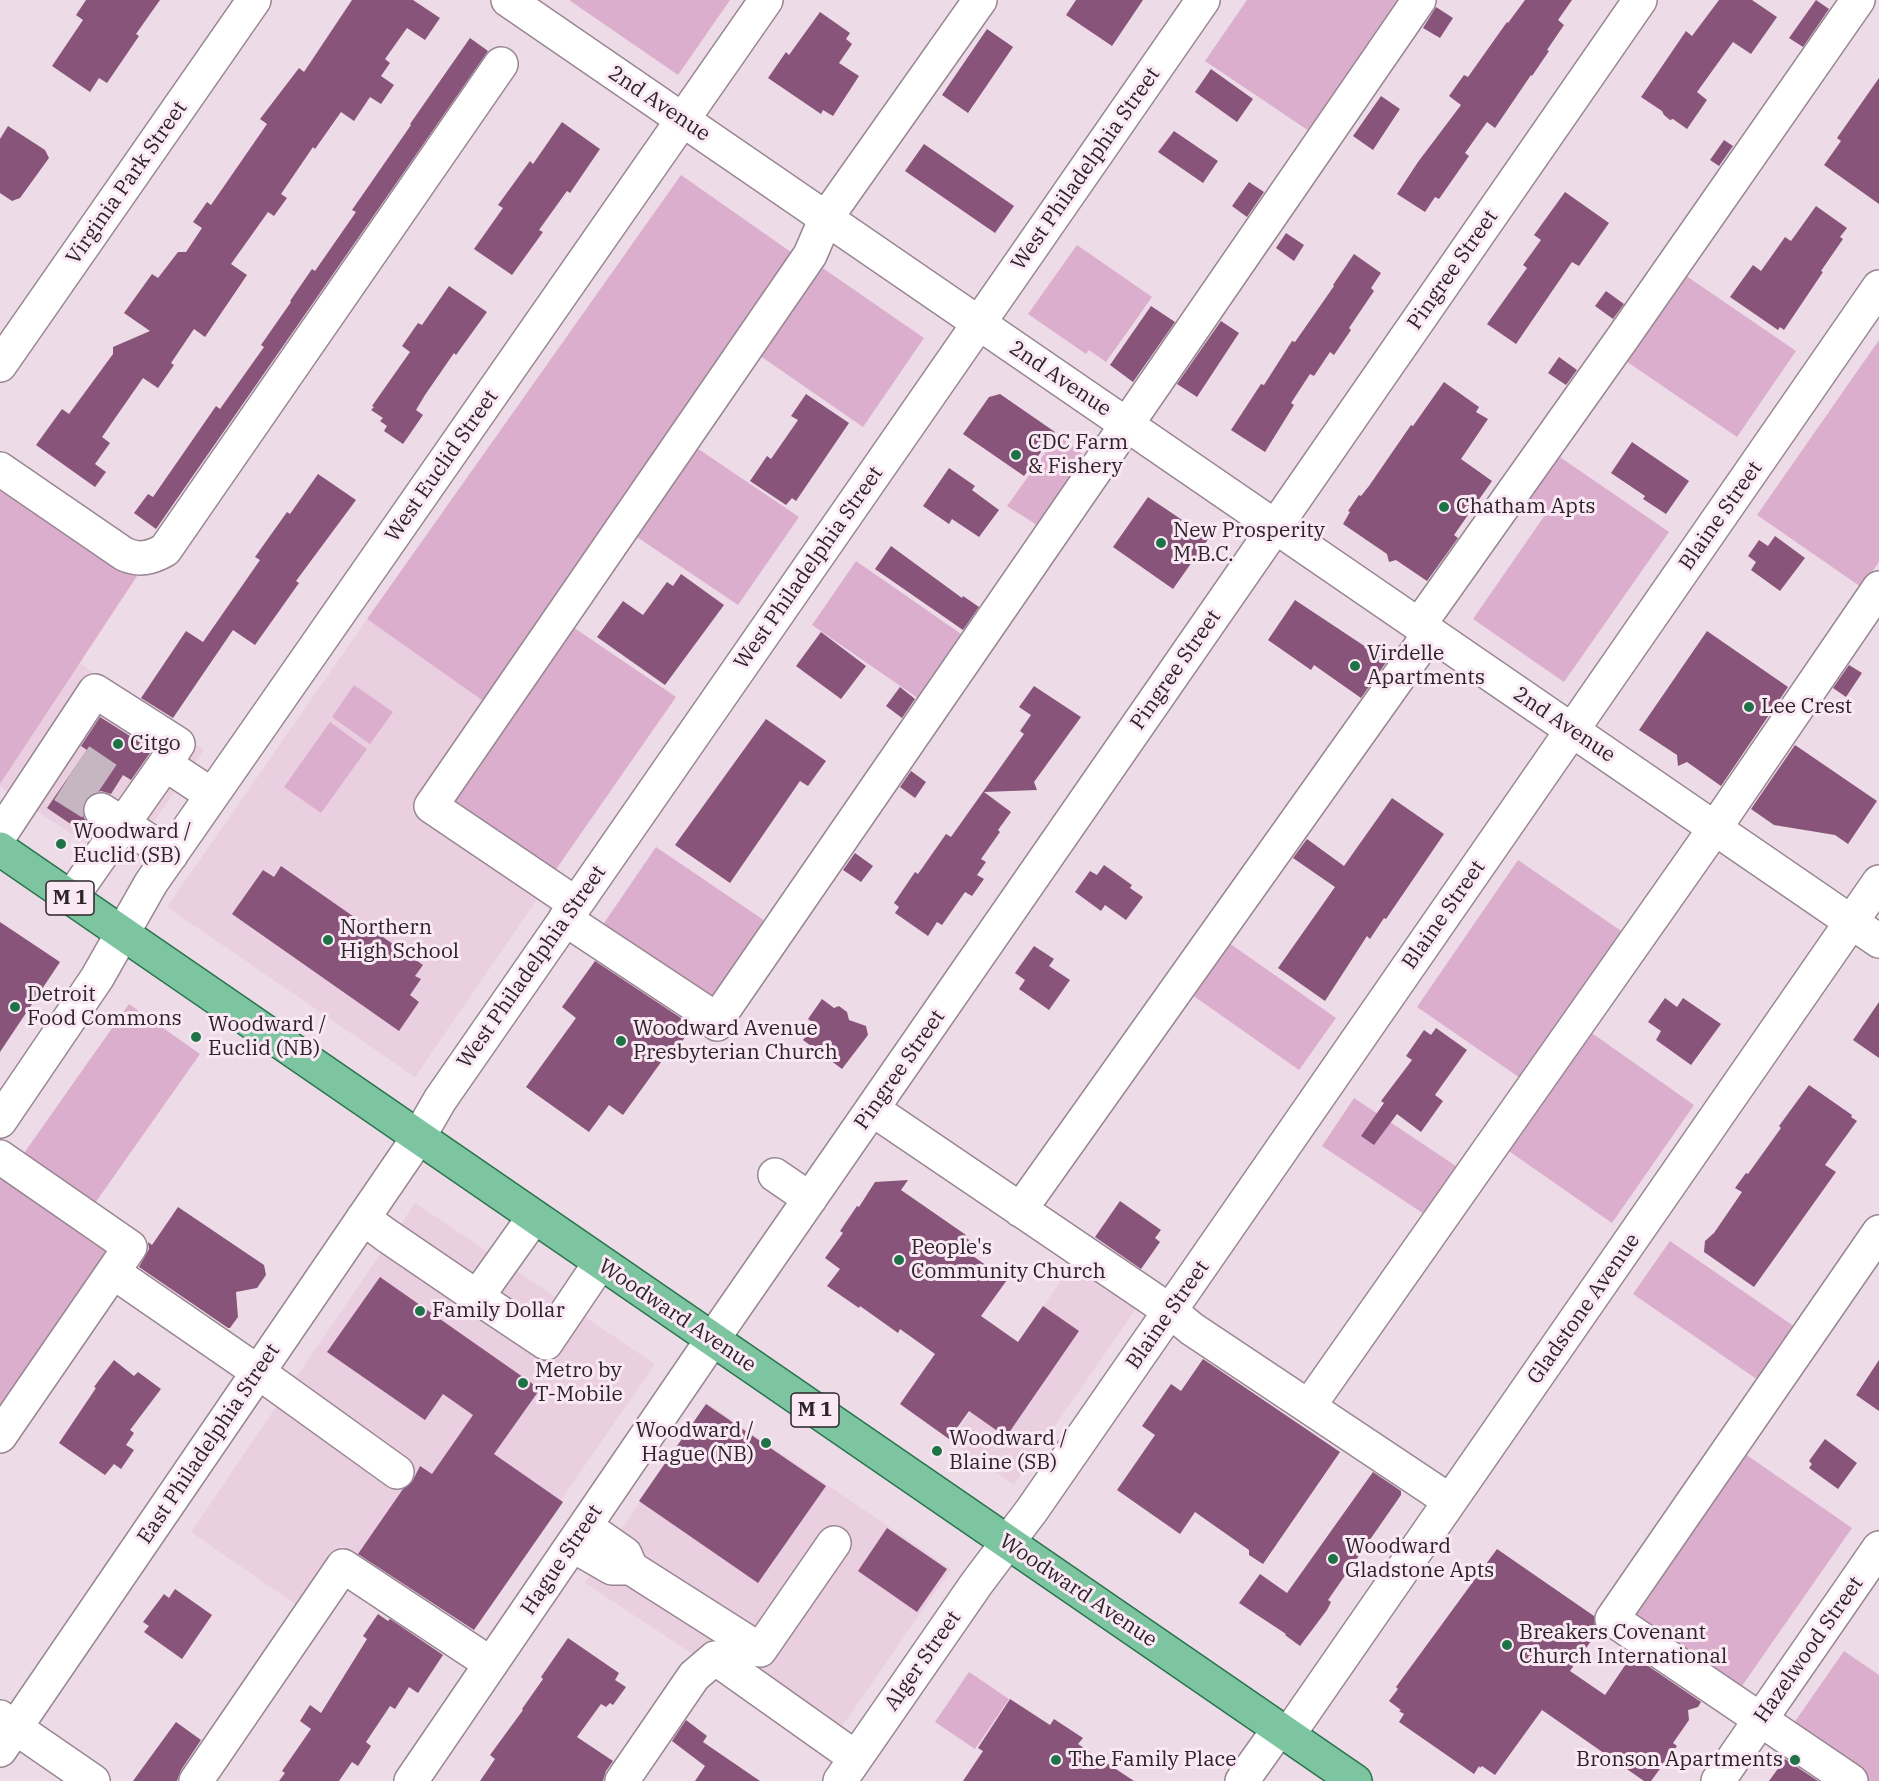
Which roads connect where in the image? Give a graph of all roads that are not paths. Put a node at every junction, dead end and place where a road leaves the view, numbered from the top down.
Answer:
1 (254, 0) edge
2 (766, 0) edge
3 (980, 0) edge
4 (1203, 0) edge
5 (1419, 0) edge
6 (1640, 0) edge
7 (1858, 0) edge
8 (529, 6) edge
9 (501, 64) dead end
10 (682, 120) junction
11 (826, 218) junction
12 (1879, 287) edge
13 (979, 323) junction
14 (0, 365) edge
15 (1126, 424) junction
16 (0, 469) edge
17 (1275, 526) junction
18 (1879, 588) edge
19 (1424, 629) junction
20 (1572, 730) junction
21 (165, 764) junction
22 (212, 795) junction
23 (120, 804) junction
24 (1715, 828) junction
25 (0, 835) edge
26 (0, 849) edge
27 (171, 855) junction
28 (1879, 882) edge
29 (71, 898) junction
30 (571, 912) junction
31 (1851, 922) junction
32 (123, 934) junction
33 (1879, 941) edge
34 (872, 1109) junction
35 (0, 1121) edge
36 (418, 1138) junction
37 (0, 1156) edge
38 (775, 1175) dead end
39 (810, 1199) junction
40 (1020, 1210) junction
41 (534, 1217) junction
42 (363, 1218) junction
43 (1879, 1232) edge
44 (600, 1263) junction
45 (113, 1272) junction
46 (477, 1297) junction
47 (1170, 1311) junction
48 (712, 1340) junction
49 (258, 1372) junction
50 (1309, 1407) junction
51 (0, 1436) edge
52 (397, 1472) dead end
53 (1450, 1501) junction
54 (579, 1536) junction
55 (1007, 1542) junction
56 (834, 1543) dead end
57 (1879, 1548) edge
58 (491, 1664) junction
59 (1760, 1720) junction
60 (5, 1731) edge
61 (1284, 1732) junction
62 (849, 1774) edge
63 (93, 1781) edge
64 (196, 1781) edge
65 (411, 1781) edge
66 (622, 1781) edge
67 (1242, 1781) edge
68 (1355, 1781) edge
69 (1718, 1781) edge
70 (1851, 1781) edge

1 - 14 street, Virginia Park Street
2 - 10 street, West Euclid Street
3 - 11 street
4 - 13 street, West Philadelphia Street
5 - 15 street
6 - 17 street, Pingree Street
7 - 19 street
8 - 10 street, 2nd Avenue
9 - 16 street
10 - 11 street, 2nd Avenue
10 - 22 street, West Euclid Street
11 - 13 street, 2nd Avenue
11 - 30 street
12 - 20 street, Blaine Street
13 - 15 street, 2nd Avenue
13 - 30 street, West Philadelphia Street
15 - 17 street, 2nd Avenue
15 - 30 street
17 - 19 street, 2nd Avenue
17 - 34 street, Pingree Street
18 - 24 street
19 - 20 street, 2nd Avenue
19 - 40 street
20 - 24 street, 2nd Avenue
20 - 47 street, Blaine Street
21 - 22 street
21 - 23 street
21 - 25 street
22 - 27 street, West Euclid Street
23 - 27 street
23 - 29 street
24 - 31 street, 2nd Avenue
24 - 50 street
26 - 29 main road, Woodward Avenue / M 1
27 - 32 street, West Euclid Street
28 - 31 street, Gladstone Avenue
29 - 32 main road, Woodward Avenue / M 1
30 - 36 street, West Philadelphia Street
31 - 33 street, 2nd Avenue
31 - 53 street, Gladstone Avenue
32 - 35 street, West Euclid Street
32 - 36 main road, Woodward Avenue / M 1
34 - 39 street, Pingree Street
34 - 40 street
36 - 41 main road, Woodward Avenue / M 1
36 - 42 street, East Philadelphia Street
37 - 45 street
38 - 39 street
39 - 48 street, Pingree Street
40 - 47 street
41 - 44 main road, Woodward Avenue / M 1
41 - 46 street
42 - 46 street
42 - 49 street, East Philadelphia Street
43 - 59 street
44 - 46 street
44 - 48 main road, Woodward Avenue / M 1
45 - 49 street
45 - 51 street
47 - 50 street
47 - 55 street, Blaine Street
48 - 54 street, Hague Street
48 - 55 main road, Woodward Avenue / M 1
49 - 52 street
49 - 60 street, East Philadelphia Street
50 - 53 street
53 - 61 street, Gladstone Avenue
54 - 56 street
54 - 58 street, Hague Street
55 - 61 main road, Woodward Avenue / M 1
55 - 62 street, Alger Street
57 - 59 street, Hazelwood Street
58 - 64 street
58 - 65 street, Hague Street
59 - 69 street, Hazelwood Street
59 - 70 street
60 - 63 street
61 - 67 street, Gladstone Avenue
61 - 68 main road, Woodward Avenue / M 1
62 - 66 street

